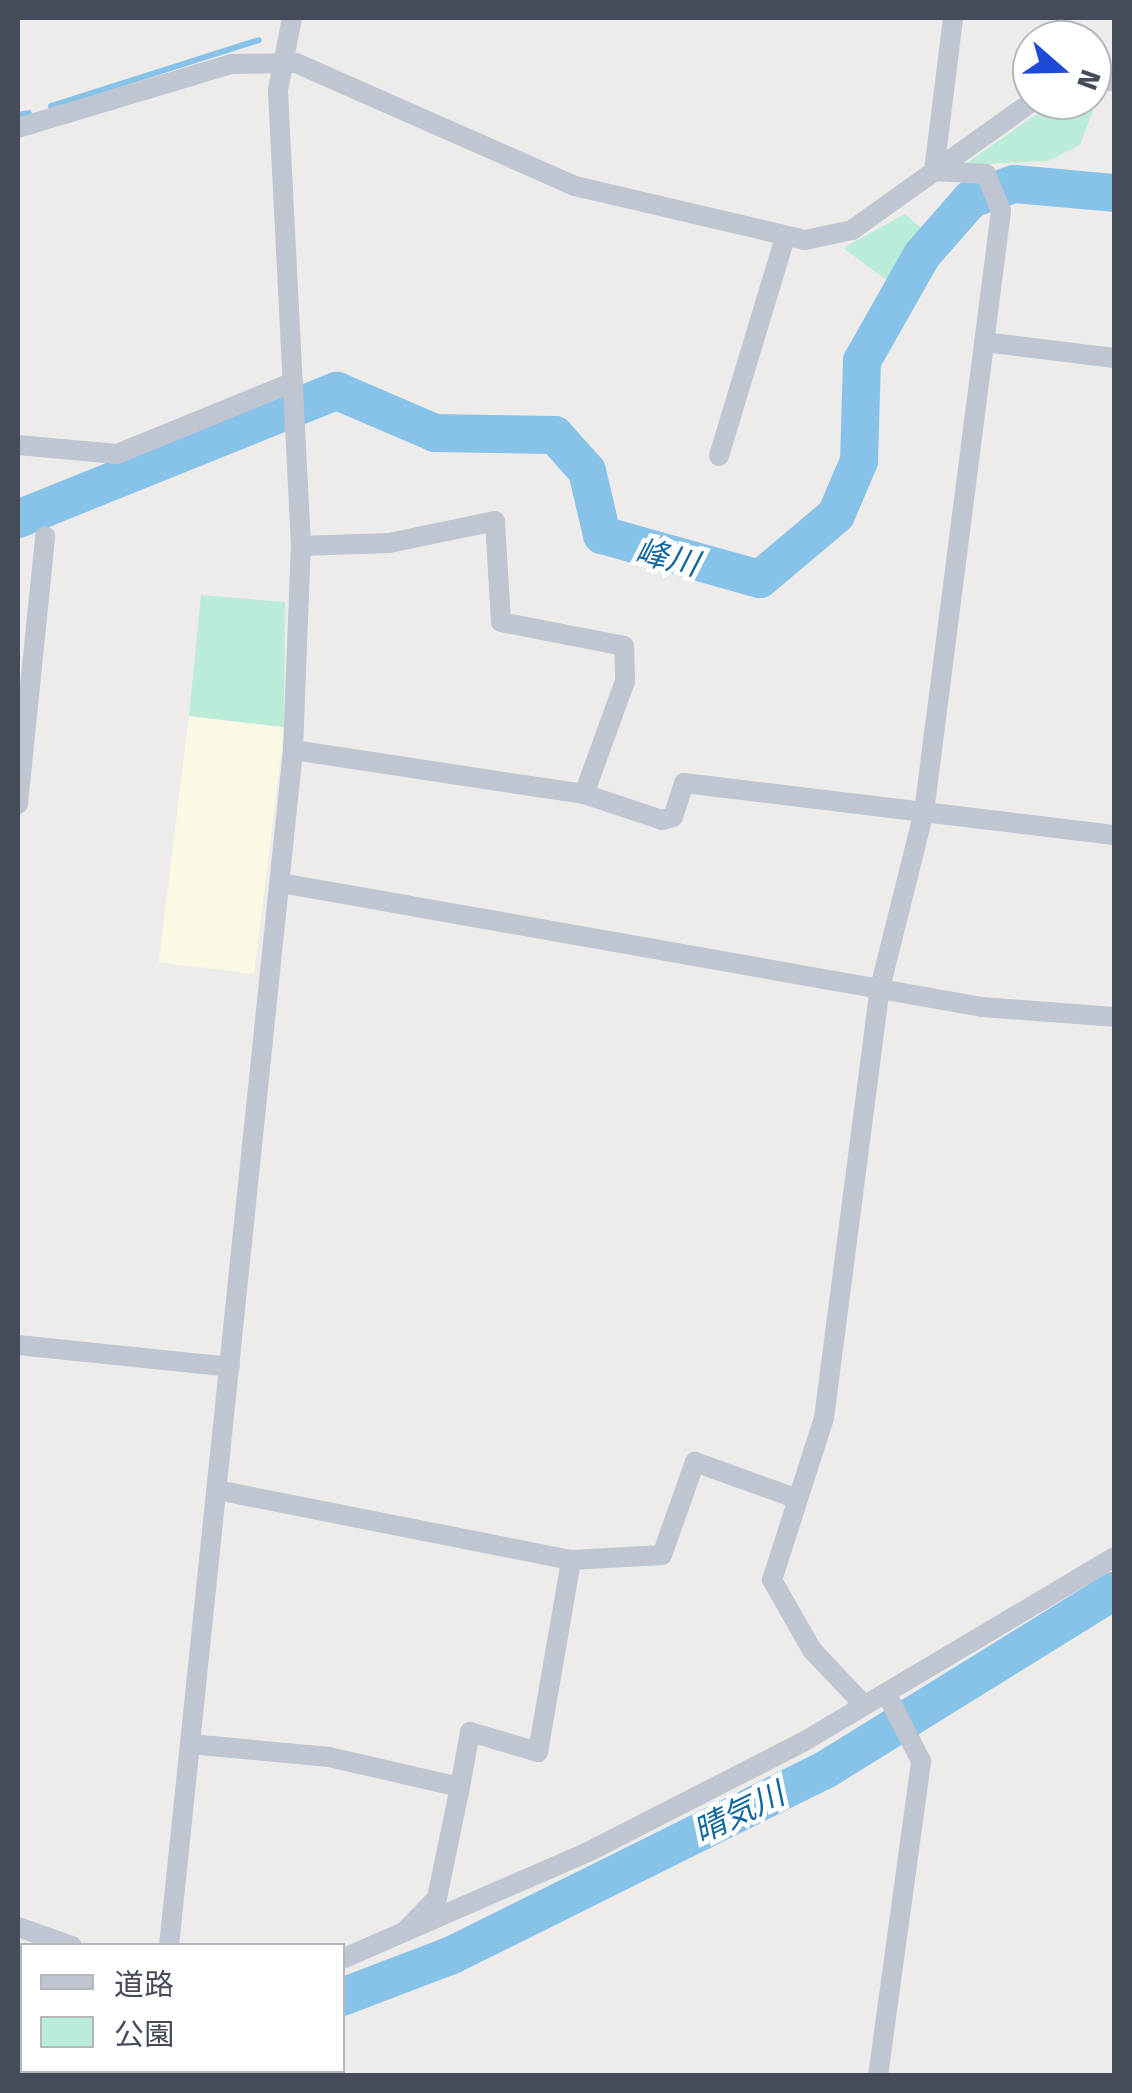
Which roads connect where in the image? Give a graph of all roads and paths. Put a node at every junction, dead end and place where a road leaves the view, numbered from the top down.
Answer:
1 (292, 18) edge
2 (953, 18) edge
3 (279, 61) junction
4 (1012, 115) edge
5 (18, 128) edge
6 (934, 170) junction
7 (785, 238) junction
8 (984, 342) junction
9 (1114, 358) edge
10 (292, 382) junction
11 (18, 445) edge
12 (720, 456) dead end
13 (45, 536) dead end
14 (301, 546) junction
15 (293, 750) junction
16 (584, 794) junction
17 (18, 804) edge
18 (924, 812) junction
19 (1114, 835) edge
20 (281, 884) junction
21 (880, 988) junction
22 (1114, 1017) edge
23 (18, 1344) edge
24 (230, 1367) junction
25 (217, 1490) junction
26 (795, 1498) junction
27 (1114, 1556) edge
28 (570, 1560) junction
29 (889, 1698) junction
30 (863, 1704) junction
31 (190, 1744) junction
32 (460, 1786) junction
33 (18, 1927) edge
34 (399, 1937) junction
35 (63, 1943) edge
36 (169, 1943) edge
37 (345, 1958) edge
38 (878, 2076) edge

1 - 3 street
2 - 6 street
3 - 5 street
3 - 7 street
3 - 10 street
4 - 6 street
6 - 7 street
6 - 8 street
7 - 12 street
8 - 9 street
8 - 18 street
10 - 11 street
10 - 14 street
13 - 17 street
14 - 15 street
14 - 16 street
15 - 16 street
15 - 20 street
16 - 18 street
18 - 19 street
18 - 21 street
20 - 21 street
20 - 24 street
21 - 22 street
21 - 26 street
23 - 24 street
24 - 25 street
25 - 28 street
25 - 31 street
26 - 28 street
26 - 30 street
27 - 29 street
28 - 32 street
29 - 30 street
29 - 38 street
30 - 34 street
31 - 32 street
31 - 36 street
32 - 34 street
33 - 35 street
34 - 37 street

